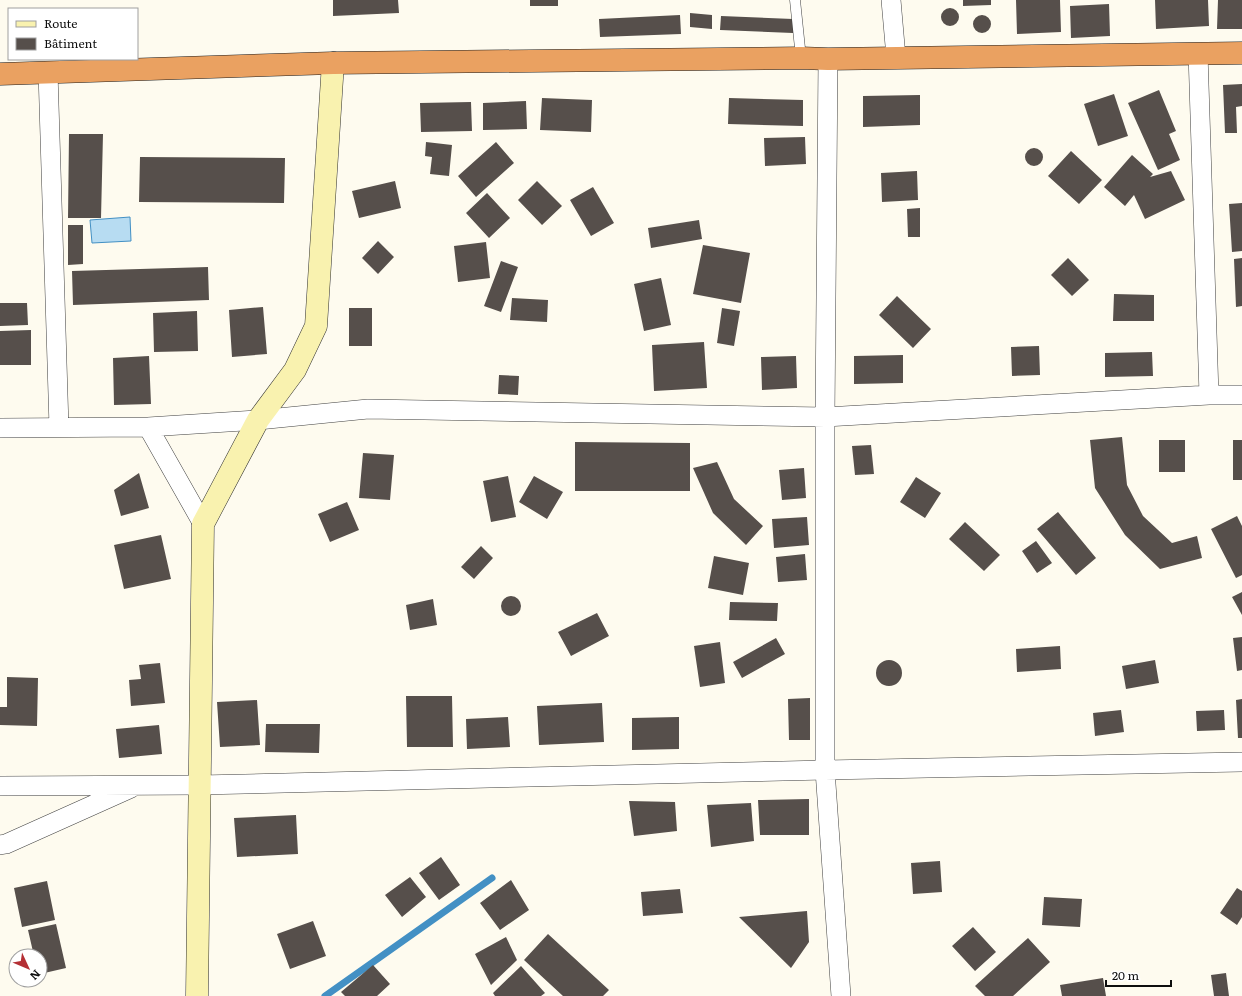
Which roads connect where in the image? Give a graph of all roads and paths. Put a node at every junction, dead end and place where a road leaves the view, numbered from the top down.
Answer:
1 (795, 0) edge
2 (891, 0) edge
3 (1198, 53) junction
4 (1242, 53) edge
5 (801, 58) junction
6 (896, 58) junction
7 (828, 59) junction
8 (333, 63) junction
9 (48, 72) junction
10 (0, 74) edge
11 (1209, 395) junction
12 (1242, 395) edge
13 (825, 417) junction
14 (258, 420) junction
15 (59, 427) junction
16 (0, 428) edge
17 (148, 428) junction
18 (203, 524) junction
19 (1242, 762) edge
20 (825, 770) junction
21 (137, 785) junction
22 (200, 785) junction
23 (0, 786) edge
24 (0, 845) edge
25 (197, 996) edge
26 (841, 996) edge

1 - 5 lane
2 - 6 street
3 - 4 highway
3 - 6 highway
3 - 11 street
5 - 7 highway
5 - 8 highway
6 - 7 highway
7 - 13 street
8 - 9 highway
8 - 14 street
9 - 10 highway
9 - 15 street
11 - 12 street
11 - 13 street
13 - 14 street
13 - 20 street
14 - 17 street
14 - 18 street
15 - 16 street
15 - 17 street
17 - 18 street
18 - 22 street
19 - 20 street
20 - 22 street
20 - 26 street
21 - 22 street
21 - 23 street
21 - 24 street
22 - 25 street

